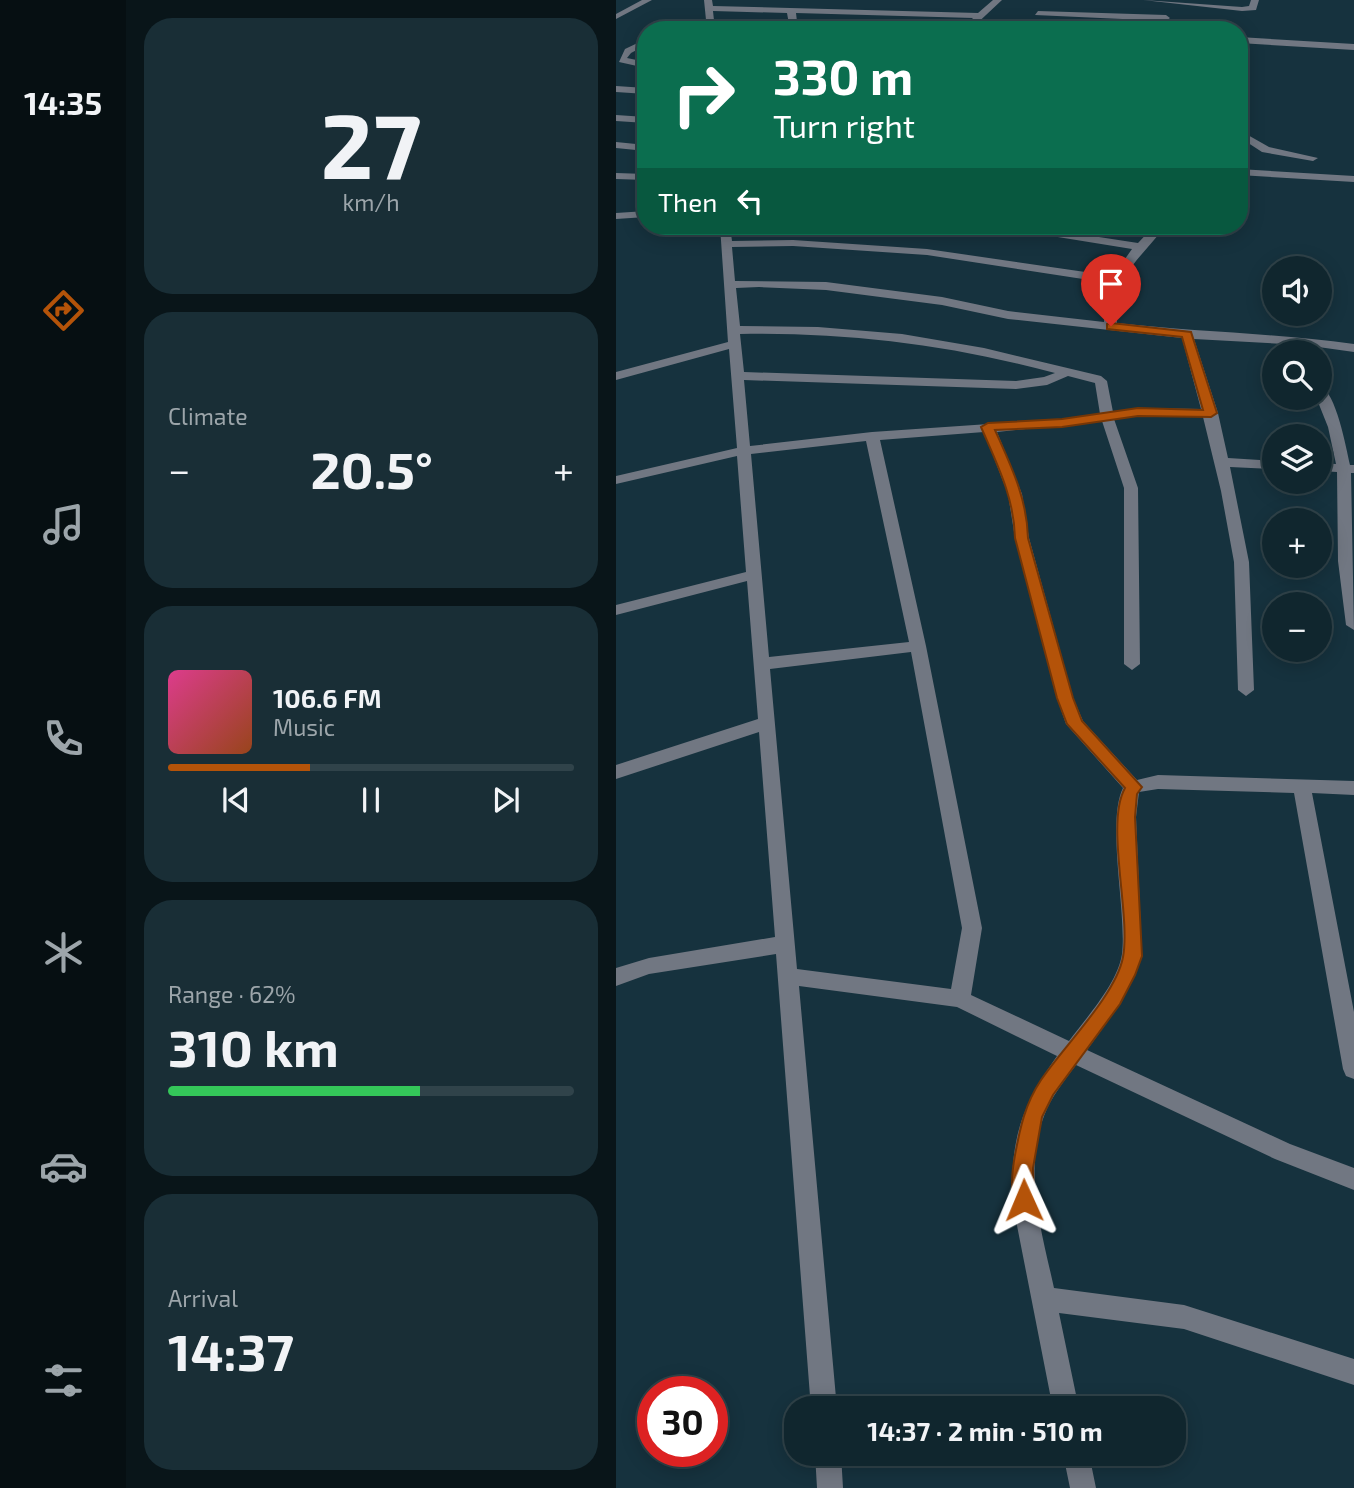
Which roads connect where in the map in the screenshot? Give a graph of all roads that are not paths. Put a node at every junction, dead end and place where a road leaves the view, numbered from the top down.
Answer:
1 (648, 0) edge
2 (998, 0) edge
3 (1147, 0) edge
4 (1255, 0) edge
5 (1157, 1) edge
6 (709, 4) edge
7 (791, 10) junction
8 (1038, 13) dead end
9 (979, 16) junction
10 (616, 17) edge
11 (1166, 18) junction
12 (793, 21) edge
13 (974, 21) edge
14 (1168, 21) edge
15 (1248, 41) edge
16 (637, 46) edge
17 (1354, 47) edge
18 (637, 64) edge
19 (616, 89) edge
20 (637, 90) edge
21 (616, 118) edge
22 (637, 119) edge
23 (1248, 139) edge
24 (616, 145) edge
25 (637, 147) edge
26 (1313, 158) dead end
27 (1248, 173) edge
28 (616, 176) edge
29 (637, 177) edge
30 (1354, 179) edge
31 (637, 215) edge
32 (616, 216) edge
33 (725, 235) edge
34 (1065, 235) edge
35 (1151, 235) edge
36 (1140, 247) junction
37 (1115, 280) junction
38 (730, 285) junction
39 (1111, 326) junction
40 (1187, 335) junction
41 (734, 337) junction
42 (1262, 342) edge
43 (1332, 347) edge
44 (1354, 348) edge
45 (1067, 372) junction
46 (616, 376) edge
47 (738, 376) junction
48 (1328, 410) edge
49 (1211, 413) junction
50 (1107, 418) junction
51 (988, 427) junction
52 (872, 436) junction
53 (743, 452) junction
54 (1222, 462) junction
55 (1262, 464) edge
56 (1349, 469) edge
57 (616, 480) edge
58 (756, 574) junction
59 (616, 610) edge
60 (1354, 625) edge
61 (918, 646) junction
62 (761, 664) junction
63 (1132, 664) dead end
64 (1246, 690) dead end
65 (766, 723) junction
66 (616, 772) edge
67 (1133, 787) junction
68 (1303, 787) junction
69 (1354, 788) edge
70 (785, 944) junction
71 (789, 976) junction
72 (616, 977) edge
73 (960, 999) junction
74 (1073, 1053) junction
75 (1354, 1069) edge
76 (1354, 1179) edge
77 (1043, 1299) junction
78 (1354, 1372) edge
79 (823, 1396) edge
80 (1063, 1396) edge
81 (829, 1466) edge
82 (1078, 1466) edge
83 (830, 1488) edge
84 (1083, 1488) edge

1 - 10 street
2 - 9 street
3 - 5 street
4 - 5 street
5 - 11 street
6 - 7 street
7 - 9 street
7 - 12 street
8 - 11 street
9 - 13 street
11 - 14 street
15 - 17 street
16 - 18 street
19 - 20 street
21 - 22 street
23 - 26 street
24 - 25 street
27 - 30 street
28 - 29 street
31 - 32 street
33 - 37 street
33 - 38 street
34 - 36 street
35 - 36 street
36 - 37 street
37 - 39 street
38 - 39 street
38 - 41 street
39 - 40 street
40 - 42 street
40 - 49 street
41 - 45 street
41 - 46 street
41 - 47 street
43 - 44 street
45 - 47 street
45 - 50 street
47 - 53 street
48 - 56 street
49 - 50 street
49 - 54 street
50 - 51 street
50 - 63 street
51 - 52 street
51 - 67 street
52 - 53 street
52 - 61 street
53 - 57 street
53 - 58 street
54 - 55 street
54 - 64 street
56 - 60 street
58 - 59 street
58 - 62 street
61 - 62 street
61 - 73 street
62 - 65 street
65 - 66 street
65 - 70 street
67 - 68 street
67 - 74 street
68 - 69 street
68 - 75 street
70 - 71 street
70 - 72 street
71 - 73 street
71 - 79 street
73 - 74 street
74 - 76 street
74 - 77 street
77 - 78 street
77 - 80 street
81 - 83 street
82 - 84 street

